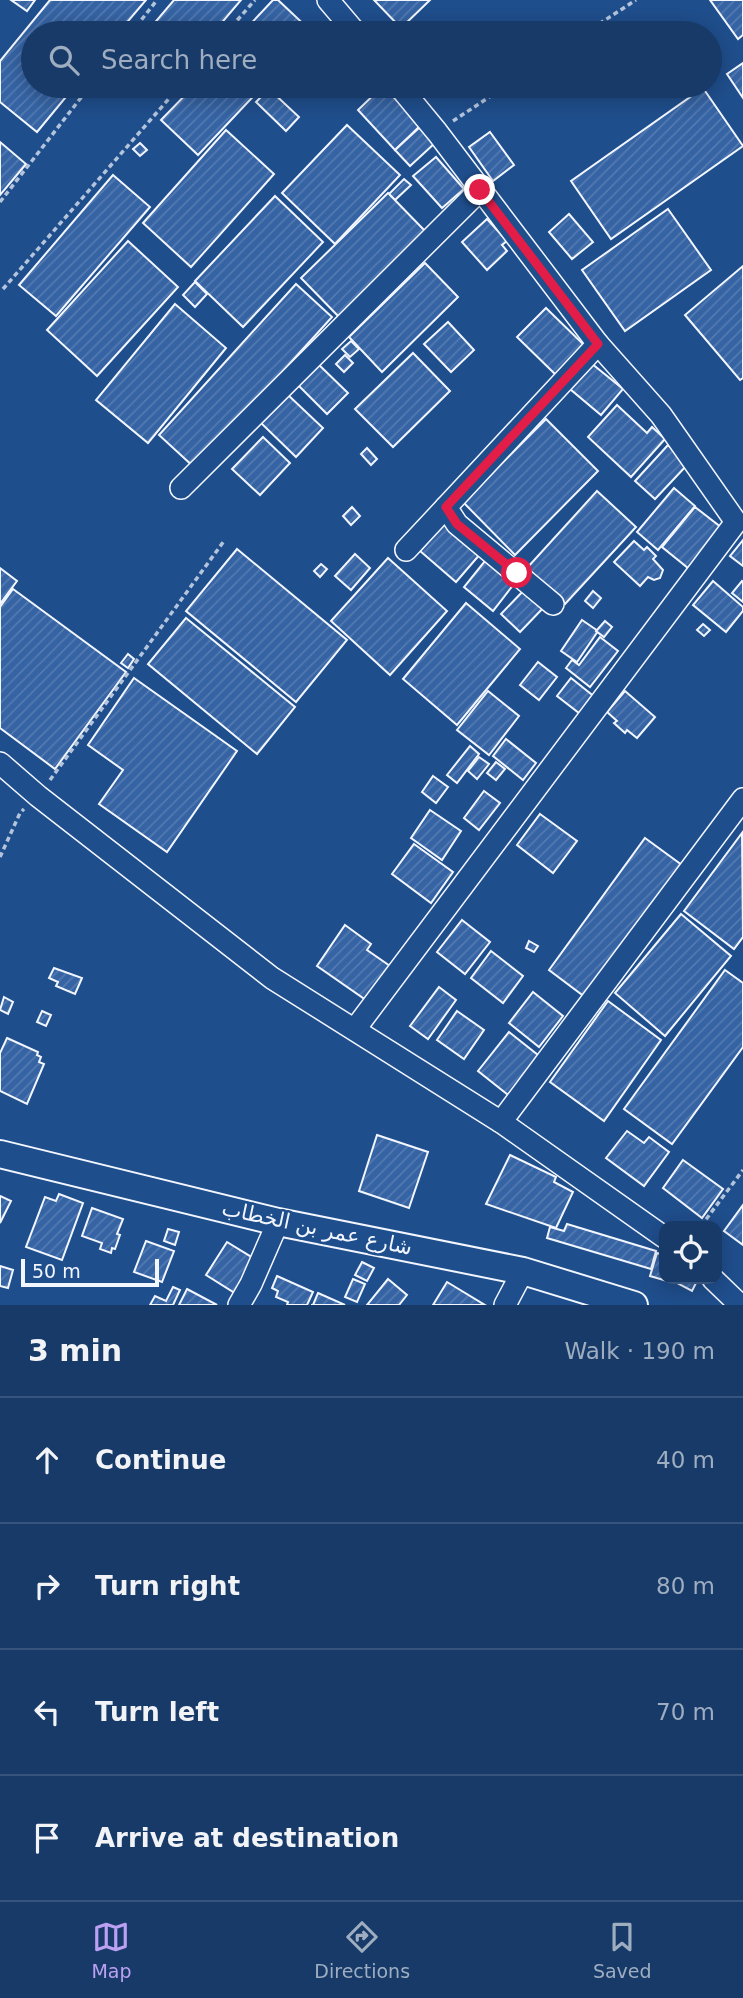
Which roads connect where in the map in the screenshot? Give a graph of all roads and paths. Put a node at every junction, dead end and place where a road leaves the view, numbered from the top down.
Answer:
1 (157, 0) edge
2 (255, 0) edge
3 (328, 0) edge
4 (636, 0) edge
5 (140, 21) edge
6 (237, 21) edge
7 (346, 21) edge
8 (604, 21) edge
9 (81, 98) edge
10 (170, 98) edge
11 (409, 98) edge
12 (488, 98) edge
13 (437, 132) junction
14 (480, 190) junction
15 (0, 202) edge
16 (3, 289) dead end
17 (598, 344) junction
18 (181, 488) dead end
19 (446, 507) junction
20 (224, 541) dead end
21 (407, 550) dead end
22 (553, 604) dead end
23 (0, 763) edge
24 (38, 796) junction
25 (743, 799) edge
26 (0, 857) edge
27 (355, 1029) junction
28 (501, 1122) junction
29 (0, 1154) edge
30 (743, 1170) edge
31 (705, 1221) edge
32 (278, 1222) junction
33 (659, 1233) edge
34 (523, 1271) junction
35 (718, 1284) edge
36 (239, 1305) edge
37 (505, 1305) edge
38 (634, 1305) edge
39 (740, 1305) edge

1 - 5 path
2 - 6 path
3 - 7 street
4 - 8 path
9 - 15 path
10 - 16 path
11 - 13 street
12 - 13 path
13 - 14 street
14 - 17 street
14 - 18 street
17 - 19 street
17 - 27 street
19 - 21 street
19 - 22 street
20 - 24 path
23 - 24 street
24 - 26 path
24 - 27 street
25 - 28 street
27 - 28 street
28 - 33 street
29 - 32 main road, شارع عمر بن الخطاب
30 - 31 path
32 - 34 main road, شارع عمر بن الخطاب
32 - 36 street
34 - 37 street
34 - 38 main road, شارع عمر بن الخطاب
35 - 39 street

